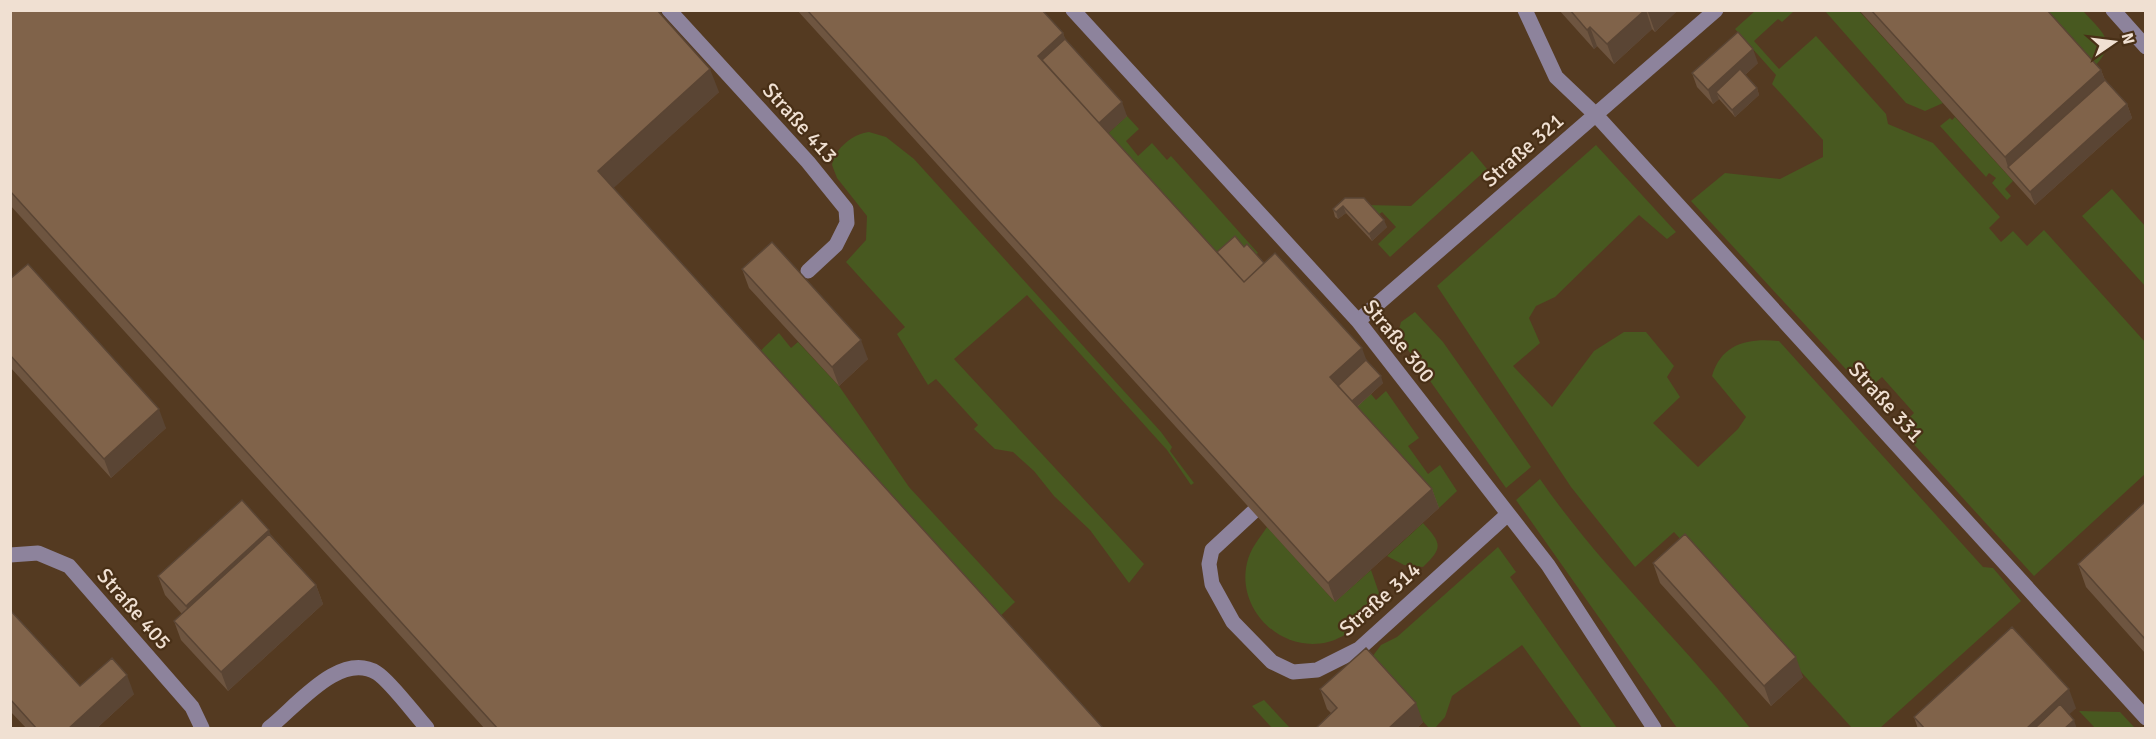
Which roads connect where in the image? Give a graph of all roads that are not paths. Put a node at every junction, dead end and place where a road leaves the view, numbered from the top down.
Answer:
1 (669, 10) edge
2 (1073, 10) edge
3 (1526, 10) edge
4 (1716, 10) edge
5 (2112, 10) edge
6 (2145, 46) edge
7 (1596, 115) junction
8 (808, 270) dead end
9 (1358, 321) junction
10 (1253, 512) edge
11 (1508, 514) junction
12 (10, 555) edge
13 (2145, 717) edge
14 (202, 729) edge
15 (269, 729) edge
16 (427, 729) edge
17 (1654, 729) edge

1 - 8 street, Straße 413
2 - 9 street, Straße 300
3 - 7 street, Straße 331
4 - 7 street, Straße 321
5 - 6 street
7 - 9 street, Straße 321
7 - 13 street, Straße 331
9 - 11 street, Straße 300
10 - 11 street, Straße 314
11 - 17 street, Straße 300
12 - 14 street, Straße 405
15 - 16 street

